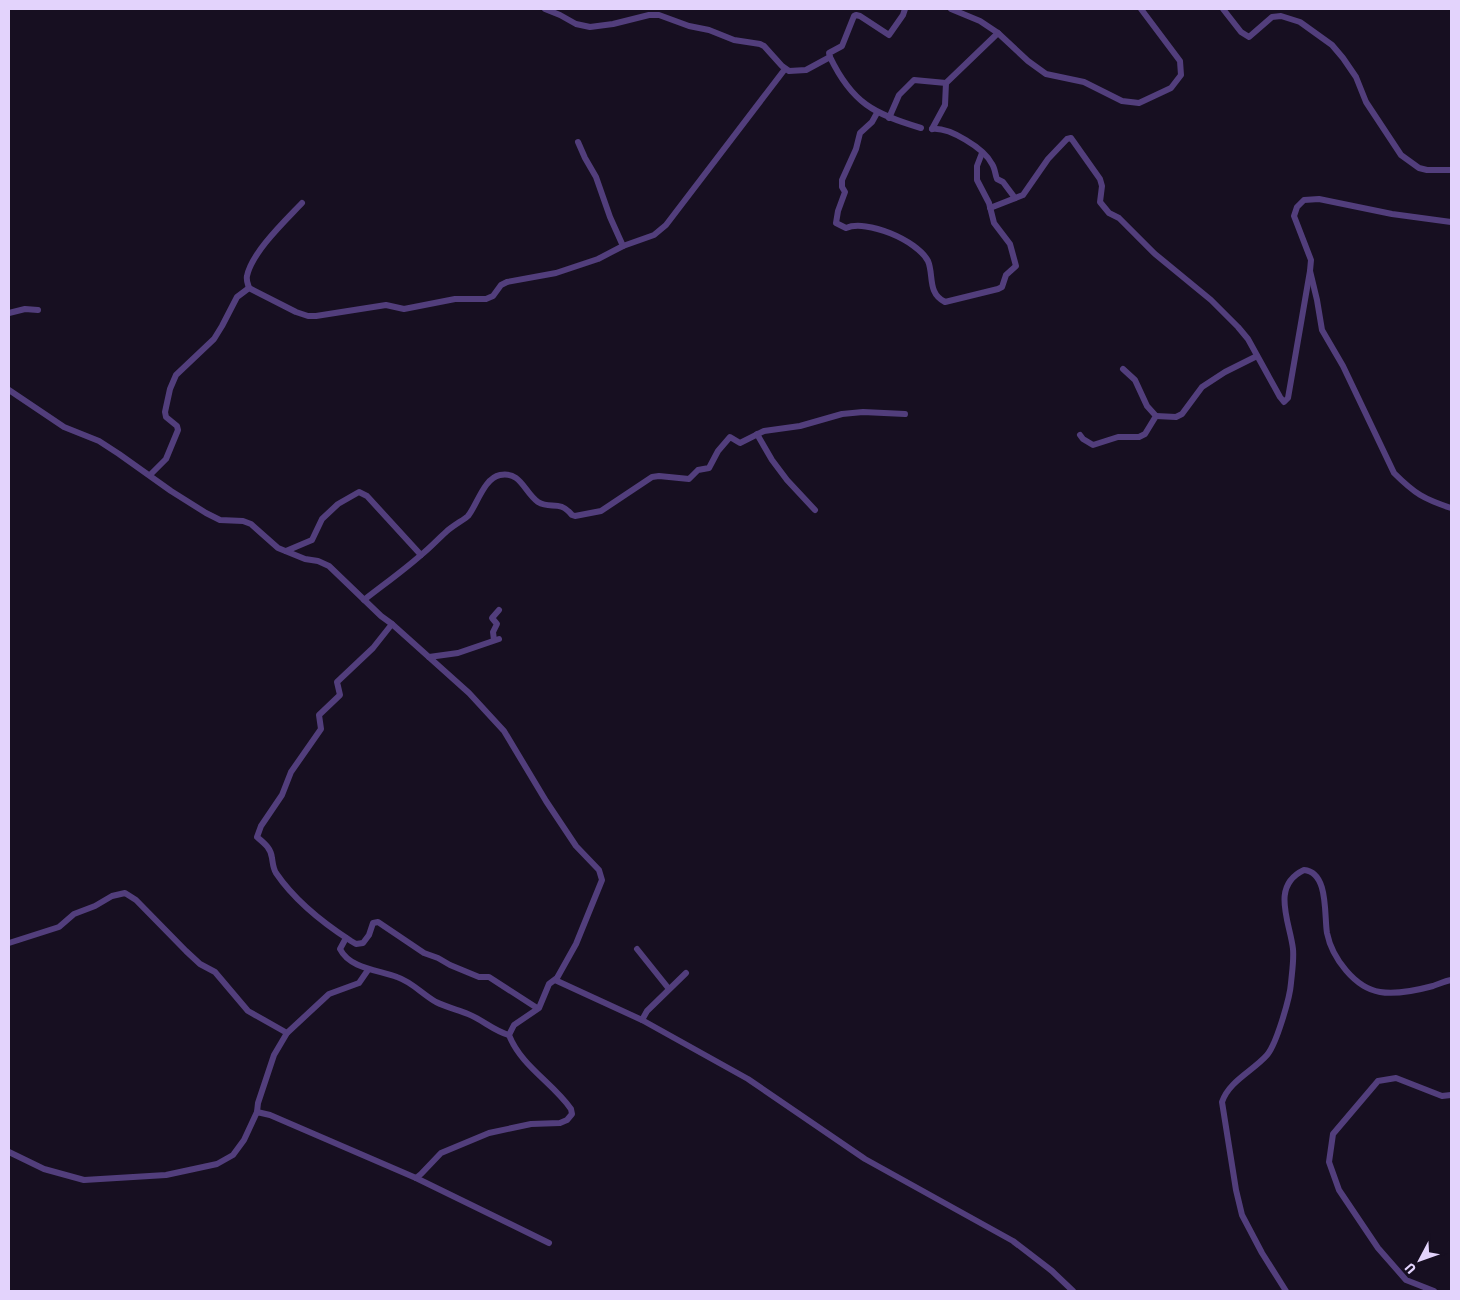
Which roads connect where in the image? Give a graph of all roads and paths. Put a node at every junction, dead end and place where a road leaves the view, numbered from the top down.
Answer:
1 (545, 9) edge
2 (905, 9) edge
3 (951, 9) edge
4 (1141, 9) edge
5 (1223, 9) edge
6 (998, 33) junction
7 (830, 57) junction
8 (785, 69) junction
9 (946, 83) junction
10 (878, 113) junction
11 (889, 118) junction
12 (921, 128) dead end
13 (578, 142) dead end
14 (982, 153) junction
15 (1451, 170) edge
16 (1015, 198) junction
17 (302, 203) dead end
18 (990, 208) junction
19 (1451, 222) edge
20 (623, 246) junction
21 (1310, 271) junction
22 (248, 288) junction
23 (38, 310) dead end
24 (9, 313) edge
25 (1257, 356) junction
26 (1123, 369) dead end
27 (9, 390) edge
28 (905, 414) dead end
29 (1156, 416) junction
30 (757, 434) junction
31 (1080, 434) dead end
32 (150, 475) junction
33 (1451, 508) edge
34 (815, 510) dead end
35 (286, 551) junction
36 (421, 556) junction
37 (364, 600) junction
38 (499, 610) dead end
39 (392, 624) junction
40 (429, 657) junction
41 (346, 938) junction
42 (9, 944) edge
43 (637, 949) dead end
44 (368, 970) junction
45 (686, 973) dead end
46 (555, 980) junction
47 (1451, 980) edge
48 (669, 989) junction
49 (537, 1008) junction
50 (642, 1020) junction
51 (287, 1033) junction
52 (509, 1036) junction
53 (1451, 1095) edge
54 (257, 1112) junction
55 (9, 1152) edge
56 (416, 1178) junction
57 (549, 1243) dead end
58 (1073, 1291) edge
59 (1286, 1291) edge
60 (1434, 1291) edge

1 - 8 street
2 - 7 street
3 - 6 street
4 - 6 street
5 - 15 street
6 - 9 street
7 - 8 street
7 - 10 street
8 - 20 street
9 - 11 street
9 - 14 street
10 - 11 street
10 - 18 street
11 - 12 street
13 - 20 street
14 - 16 street
14 - 18 street
16 - 18 street
16 - 25 street
17 - 22 street
19 - 21 street
20 - 22 street
21 - 25 street
21 - 33 street
22 - 32 street
23 - 24 street
25 - 29 street
26 - 29 street
27 - 32 street
28 - 30 street
29 - 31 street
30 - 34 street
30 - 36 street
32 - 35 street
35 - 36 street
35 - 37 street
36 - 37 street
37 - 39 street
38 - 40 street
39 - 40 street
39 - 41 street
40 - 46 street
41 - 44 street
41 - 49 street
42 - 51 street
43 - 48 street
44 - 51 street
44 - 52 street
45 - 48 street
46 - 49 street
46 - 50 street
47 - 59 street
48 - 50 street
49 - 52 street
50 - 58 street
51 - 54 street
52 - 56 street
53 - 60 street
54 - 55 street
54 - 56 street
56 - 57 street

